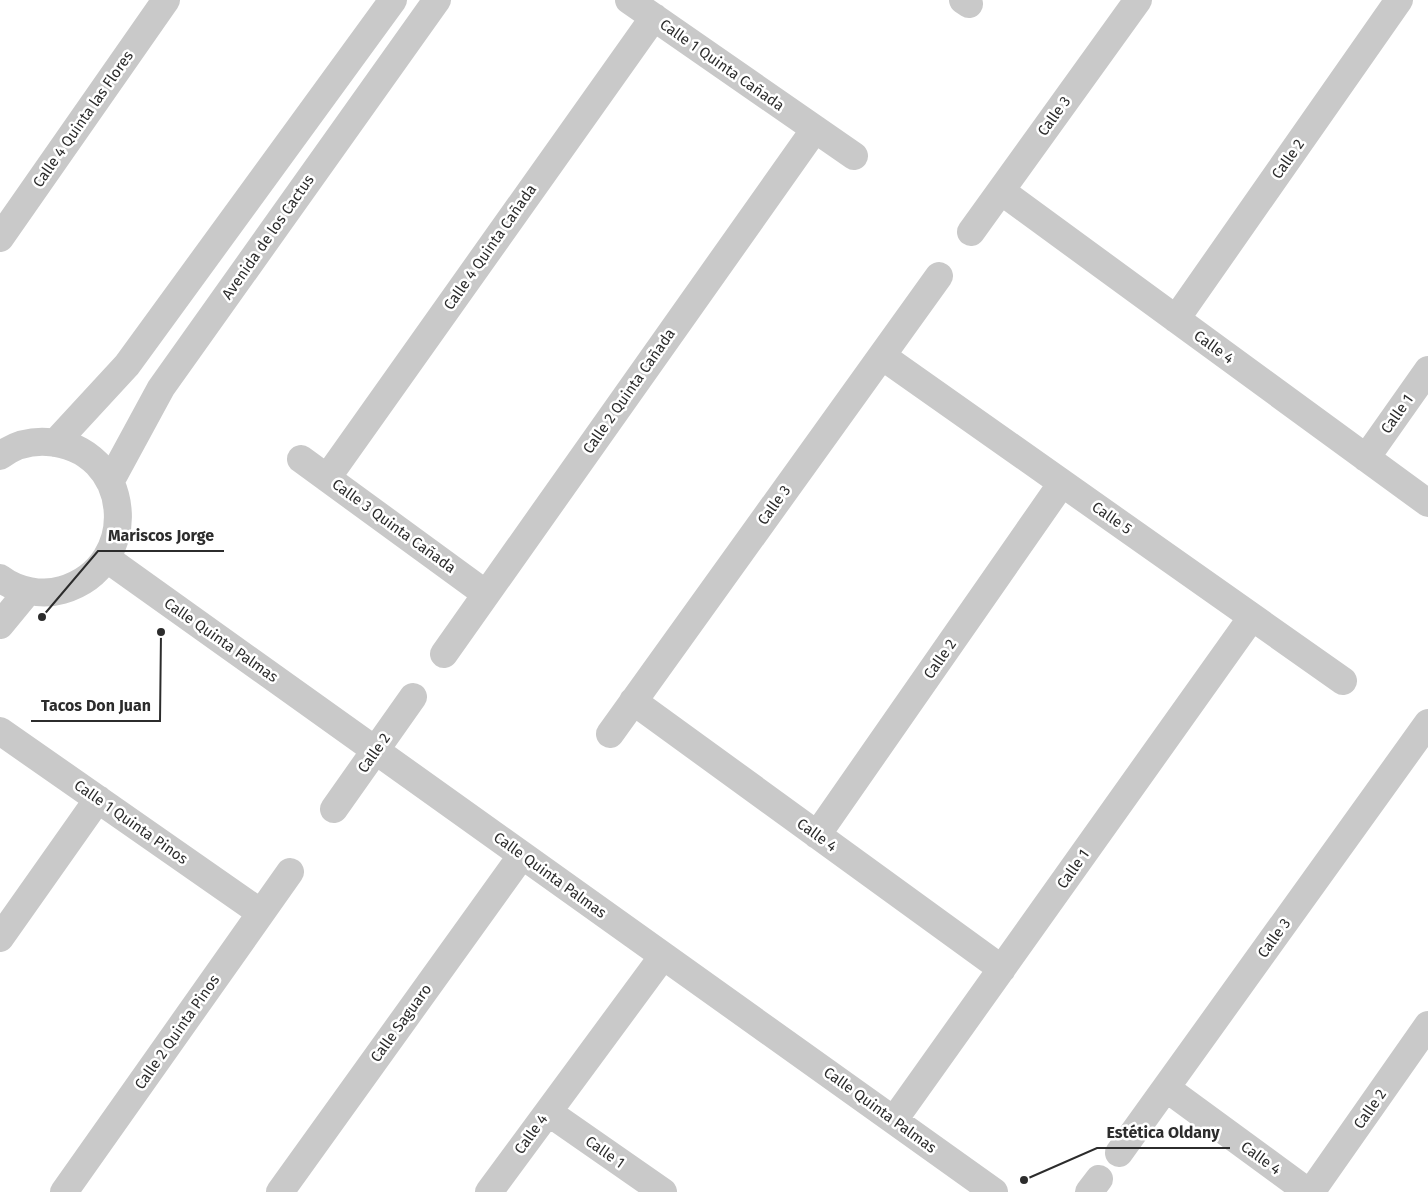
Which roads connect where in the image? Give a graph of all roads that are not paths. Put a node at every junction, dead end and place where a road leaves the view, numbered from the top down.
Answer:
1 (166, 0) edge
2 (393, 0) edge
3 (437, 0) edge
4 (629, 0) edge
5 (1138, 0) edge
6 (1399, 0) edge
7 (654, 17) junction
8 (815, 129) junction
9 (854, 156) dead end
10 (1001, 191) junction
11 (971, 232) dead end
12 (0, 238) edge
13 (939, 276) dead end
14 (1176, 319) junction
15 (882, 356) junction
16 (1428, 370) edge
17 (55, 443) junction
18 (0, 456) edge
19 (1366, 458) junction
20 (301, 459) dead end
21 (327, 478) junction
22 (110, 482) junction
23 (1062, 483) junction
24 (1428, 503) edge
25 (106, 558) junction
26 (0, 578) edge
27 (28, 591) junction
28 (486, 594) junction
29 (1252, 617) junction
30 (0, 625) edge
31 (444, 654) dead end
32 (1343, 681) dead end
33 (413, 697) dead end
34 (633, 701) junction
35 (0, 731) edge
36 (1425, 733) edge
37 (610, 734) dead end
38 (376, 750) junction
39 (98, 800) junction
40 (334, 809) dead end
41 (817, 835) junction
42 (522, 855) junction
43 (290, 872) dead end
44 (261, 913) junction
45 (0, 938) edge
46 (663, 956) junction
47 (1002, 969) junction
48 (1428, 1025) edge
49 (1166, 1088) junction
50 (548, 1112) junction
51 (894, 1120) junction
52 (1119, 1153) dead end
53 (64, 1192) edge
54 (280, 1192) edge
55 (488, 1192) edge
56 (663, 1192) edge
57 (994, 1192) edge
58 (1309, 1192) edge

1 - 12 street, Calle 4 Quinta las Flores
2 - 17 street
3 - 22 street, Avenida de los Cactus
4 - 7 street, Calle 1 Quinta Cañada
5 - 10 street, Calle 3
6 - 14 street, Calle 2
7 - 8 street, Calle 1 Quinta Cañada
7 - 21 street, Calle 4 Quinta Cañada
8 - 9 street, Calle 1 Quinta Cañada
8 - 28 street, Calle 2 Quinta Cañada
10 - 11 street, Calle 3
10 - 14 street, Calle 4
13 - 15 street, Calle 3
14 - 19 street, Calle 4
15 - 23 street, Calle 5
15 - 34 street, Calle 3
16 - 19 street, Calle 1
17 - 18 street
17 - 22 street
19 - 24 street, Calle 4
20 - 21 street, Calle 3 Quinta Cañada
21 - 28 street, Calle 3 Quinta Cañada
22 - 25 street
23 - 29 street, Calle 5
23 - 41 street, Calle 2
25 - 27 street
25 - 38 street, Calle Quinta Palmas
26 - 27 street
27 - 30 street
28 - 31 street, Calle 2 Quinta Cañada
29 - 32 street, Calle 5
29 - 47 street, Calle 1
33 - 38 street, Calle 2
34 - 37 street, Calle 3
34 - 41 street, Calle 4
35 - 39 street, Calle 1 Quinta Pinos
36 - 49 street, Calle 3
38 - 40 street, Calle 2
38 - 42 street, Calle Quinta Palmas
39 - 44 street, Calle 1 Quinta Pinos
39 - 45 street
41 - 47 street, Calle 4
42 - 46 street, Calle Quinta Palmas
42 - 54 street, Calle Saguaro
43 - 44 street, Calle 2 Quinta Pinos
44 - 53 street, Calle 2 Quinta Pinos
46 - 50 street, Calle 4
46 - 51 street, Calle Quinta Palmas
47 - 51 street, Calle 1
48 - 58 street, Calle 2
49 - 52 street, Calle 3
49 - 58 street, Calle 4
50 - 55 street, Calle 4
50 - 56 street, Calle 1
51 - 57 street, Calle Quinta Palmas

